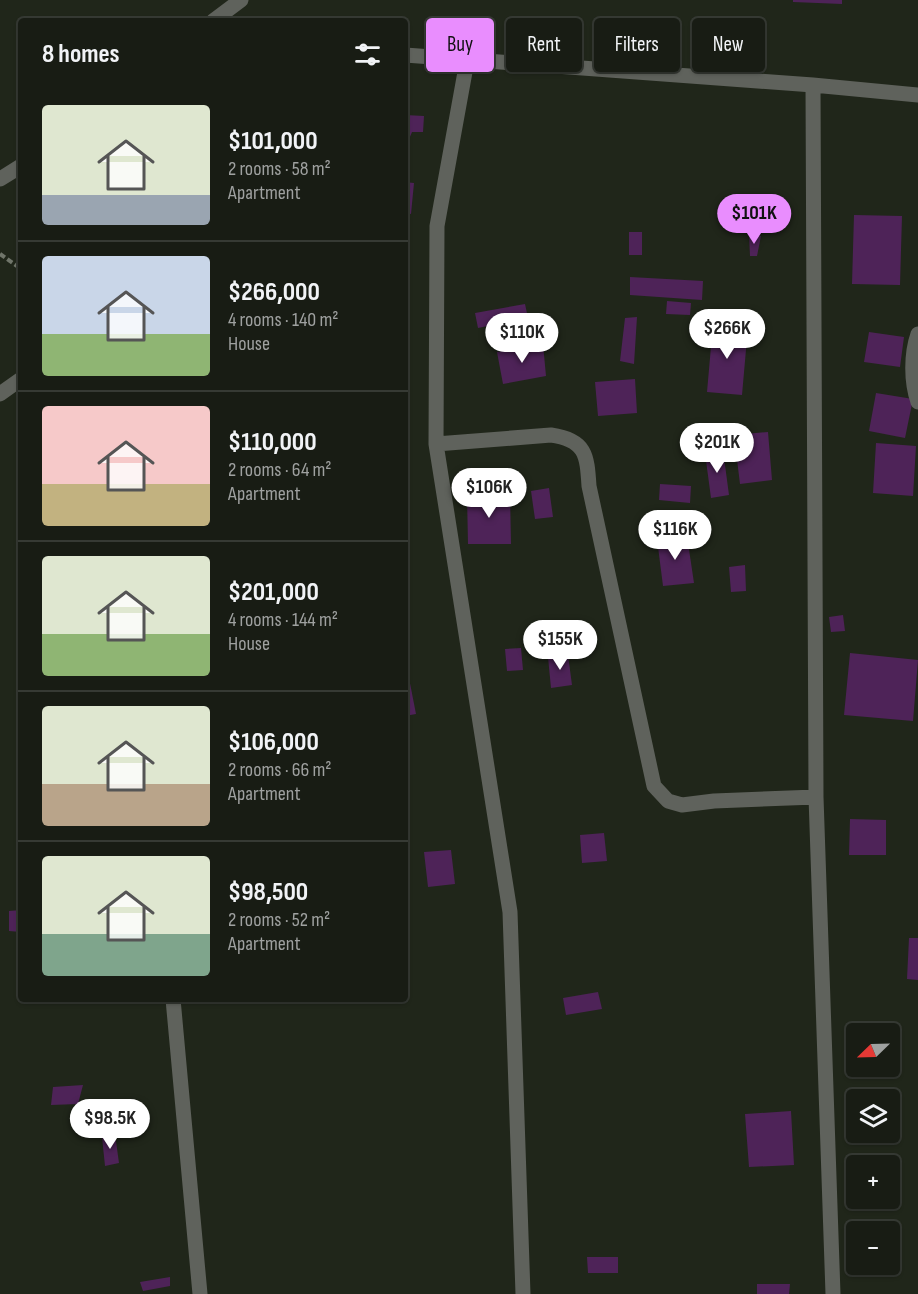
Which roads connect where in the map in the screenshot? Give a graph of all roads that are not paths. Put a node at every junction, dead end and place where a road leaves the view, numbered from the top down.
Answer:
1 (241, 0) edge
2 (217, 18) edge
3 (408, 55) edge
4 (426, 57) edge
5 (494, 63) edge
6 (465, 72) edge
7 (813, 85) junction
8 (918, 95) edge
9 (18, 168) edge
10 (0, 179) edge
11 (918, 334) edge
12 (18, 381) edge
13 (0, 394) edge
14 (918, 402) edge
15 (436, 444) junction
16 (816, 797) junction
17 (173, 1002) edge
18 (200, 1294) edge
19 (523, 1294) edge
20 (833, 1294) edge

1 - 2 street
3 - 4 street
5 - 7 street
6 - 15 street
7 - 8 street
7 - 16 street
9 - 10 street
11 - 14 street
12 - 13 street
15 - 16 street
15 - 19 street
16 - 20 street
17 - 18 street

